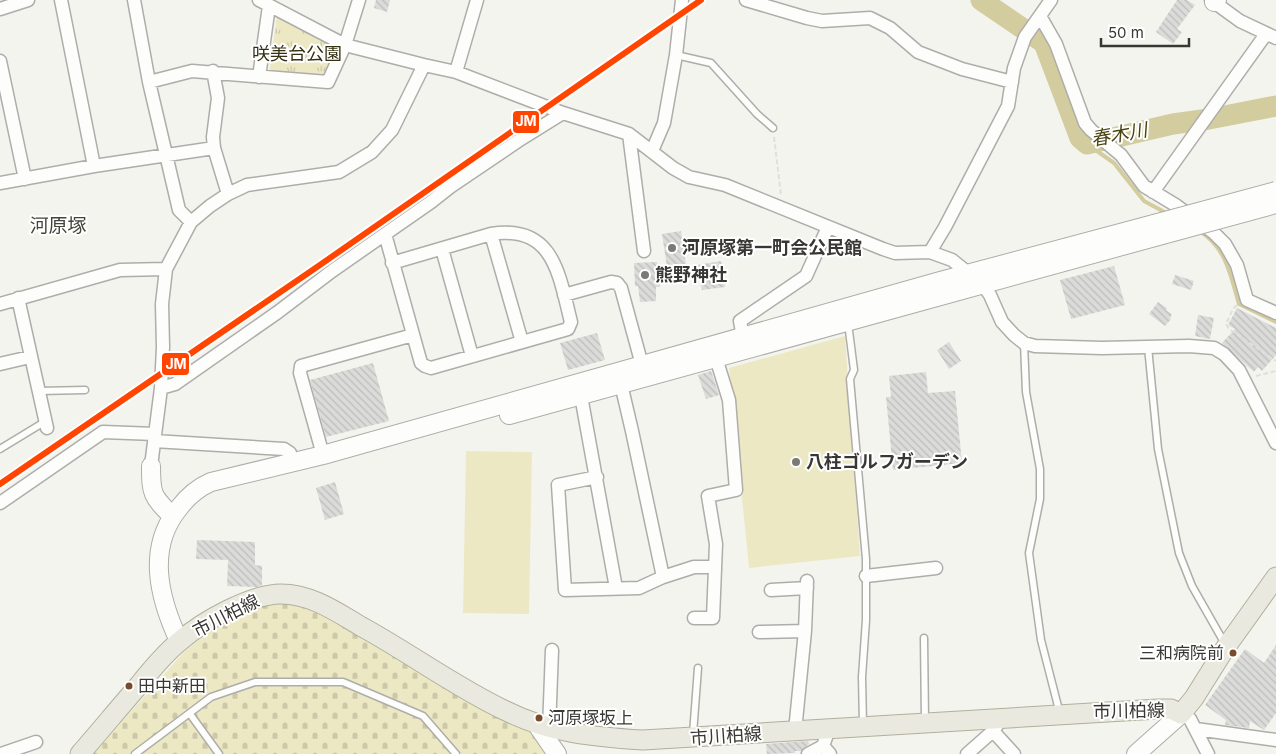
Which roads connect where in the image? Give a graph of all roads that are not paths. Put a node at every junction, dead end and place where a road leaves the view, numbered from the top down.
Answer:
1 (28, 0) edge
2 (61, 0) edge
3 (134, 0) edge
4 (359, 0) edge
5 (477, 0) edge
6 (682, 0) edge
7 (748, 0) edge
8 (1051, 0) edge
9 (1214, 1) edge
10 (264, 3) edge
11 (0, 9) edge
12 (1040, 16) junction
13 (1271, 36) edge
14 (345, 45) junction
15 (676, 55) junction
16 (0, 61) edge
17 (424, 66) junction
18 (213, 71) junction
19 (456, 72) junction
20 (260, 77) junction
21 (149, 82) junction
22 (1012, 82) junction
23 (563, 113) junction
24 (773, 128) road end
25 (629, 134) junction
26 (214, 148) junction
27 (652, 151) junction
28 (166, 155) junction
29 (94, 166) junction
30 (25, 179) junction
31 (0, 183) edge
32 (1276, 191) edge
33 (1153, 192) junction
34 (228, 194) junction
35 (1276, 204) edge
36 (192, 222) junction
37 (828, 227) junction
38 (1158, 230) junction
39 (385, 234) junction
40 (492, 234) junction
41 (442, 249) junction
42 (644, 252) dead end
43 (930, 252) junction
44 (392, 263) junction
45 (166, 268) junction
46 (969, 274) junction
47 (984, 285) junction
48 (564, 296) junction
49 (18, 298) junction
50 (0, 304) edge
51 (1276, 313) edge
52 (848, 323) junction
53 (413, 335) junction
54 (743, 337) junction
55 (522, 342) junction
56 (1024, 344) junction
57 (1148, 348) junction
58 (472, 356) junction
59 (30, 357) junction
60 (716, 358) junction
61 (0, 364) edge
62 (642, 365) junction
63 (621, 384) junction
64 (161, 388) junction
65 (85, 390) dead end
66 (39, 391) junction
67 (581, 396) junction
68 (47, 424) joint
69 (155, 438) junction
70 (1276, 443) edge
71 (0, 448) edge
72 (322, 455) junction
73 (292, 462) junction
74 (151, 466) joint
75 (597, 477) junction
76 (0, 503) edge
77 (172, 516) junction
78 (715, 567) junction
79 (936, 568) dead end
80 (866, 576) junction
81 (663, 577) junction
82 (1276, 578) edge
83 (616, 588) junction
84 (771, 590) dead end
85 (694, 618) dead end
86 (805, 631) junction
87 (759, 632) dead end
88 (924, 638) dead end
89 (180, 641) junction
90 (1226, 647) junction
91 (552, 650) dead end
92 (698, 668) dead end
93 (190, 714) junction
94 (1060, 714) junction
95 (1181, 714) junction
96 (925, 723) junction
97 (997, 725) junction
98 (543, 727) junction
99 (863, 727) junction
100 (1196, 729) junction
101 (795, 732) junction
102 (693, 738) junction
103 (1276, 740) edge
104 (36, 742) dead end
105 (827, 743) edge
106 (1, 754) edge
107 (80, 754) edge
108 (135, 754) edge
109 (219, 754) edge
110 (456, 754) edge
111 (557, 754) edge
112 (808, 754) edge
113 (967, 754) edge
114 (1014, 754) edge
115 (1136, 754) edge
116 (1208, 754) edge

1 - 11 street
2 - 29 street
3 - 21 street
4 - 14 street
5 - 19 street
6 - 15 street
7 - 22 street
8 - 12 street
9 - 13 street
10 - 14 street
10 - 20 street
12 - 22 street
12 - 33 street
13 - 33 street
14 - 17 street
14 - 20 street
15 - 24 lane
15 - 27 street
16 - 30 street
17 - 19 street
17 - 34 street
18 - 20 street
18 - 21 street
18 - 26 street
19 - 23 street
21 - 28 street
22 - 43 street
23 - 25 street
23 - 39 street
25 - 27 street
25 - 42 street
26 - 28 street
26 - 34 street
27 - 37 street
28 - 29 street
28 - 36 street
29 - 30 street
30 - 31 street
32 - 38 street, bridge
33 - 51 street
34 - 36 street
35 - 38 street, bridge
36 - 45 street
37 - 43 street
37 - 54 street
38 - 46 street
38 - 47 street
39 - 44 street
39 - 64 street
40 - 41 street
40 - 48 street
40 - 55 street
41 - 44 street
41 - 58 street
43 - 46 street
44 - 53 street
45 - 49 street
45 - 64 street
46 - 47 street
46 - 54 street
47 - 52 street
47 - 56 street
48 - 55 street
48 - 62 street
49 - 50 street
49 - 59 street
52 - 60 street
52 - 80 lane
53 - 58 street
53 - 72 street
54 - 62 street
55 - 58 street
56 - 57 street
56 - 94 lane
57 - 70 street
57 - 90 lane
59 - 61 street
59 - 66 street
60 - 63 street
60 - 78 street
62 - 72 street
63 - 67 street
63 - 81 street
64 - 69 street
65 - 66 lane
66 - 68 street
67 - 75 street
67 - 77 street
68 - 71 lane
69 - 73 street
69 - 74 street
69 - 76 street
72 - 73 street
73 - 77 street
74 - 77 street
75 - 83 street
75 - 83 street
77 - 89 street
78 - 81 street
78 - 85 street
79 - 80 street
80 - 99 lane
81 - 83 street
82 - 90 main road, 市川柏線
84 - 86 street
86 - 87 street
86 - 101 street
88 - 96 lane
89 - 98 main road, 市川柏線
89 - 107 main road, 市川柏線
90 - 95 main road, 市川柏線
91 - 98 street
92 - 102 lane
93 - 108 lane
93 - 109 lane
93 - 110 lane
94 - 95 main road, 市川柏線
94 - 97 main road, 市川柏線
95 - 100 street
95 - 115 street
96 - 97 main road, 市川柏線
96 - 99 main road, 市川柏線
97 - 113 street
97 - 114 street
98 - 102 main road, 市川柏線
98 - 111 street
99 - 105 main road, 市川柏線
100 - 103 street
100 - 116 street
101 - 102 main road, 市川柏線
101 - 105 main road, 市川柏線
104 - 106 street
105 - 112 street

